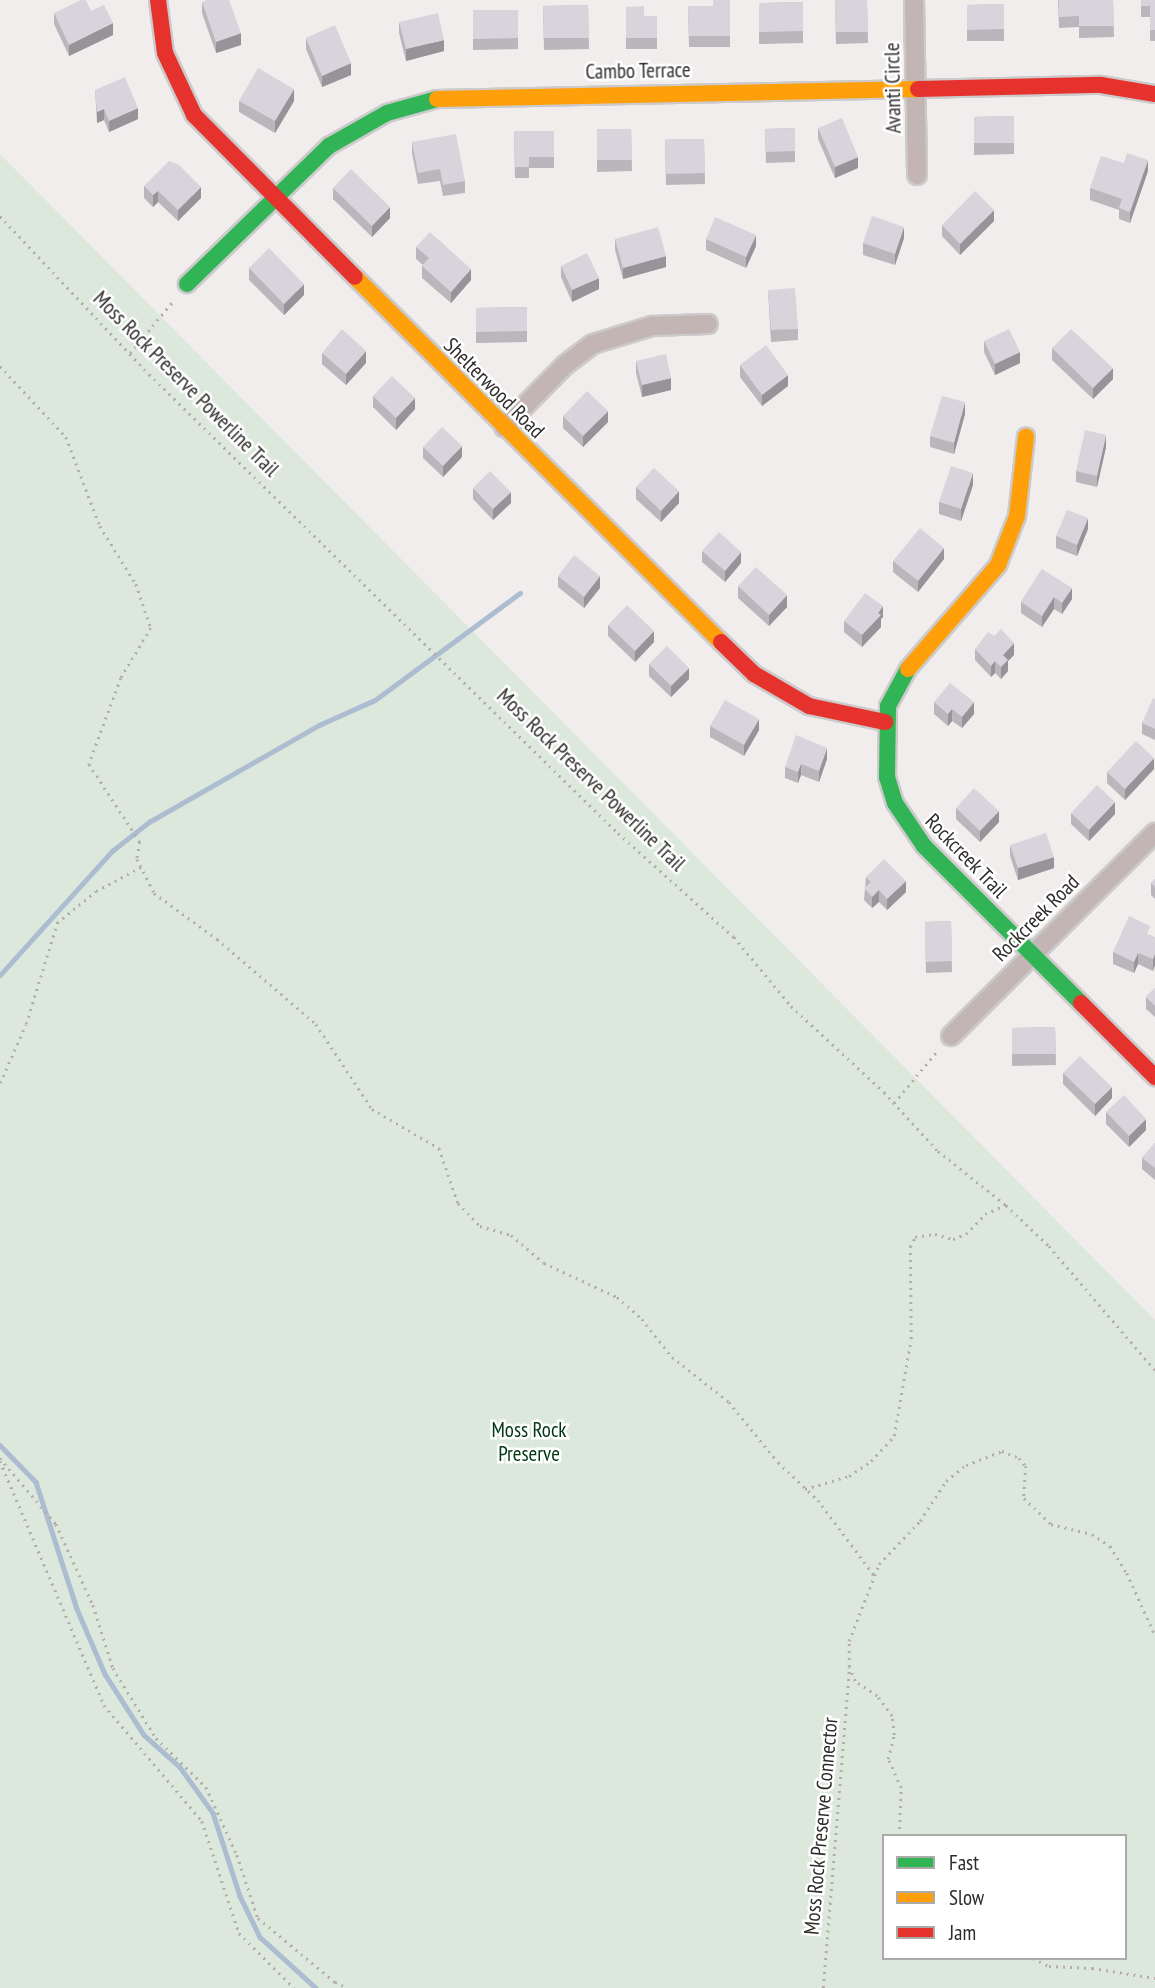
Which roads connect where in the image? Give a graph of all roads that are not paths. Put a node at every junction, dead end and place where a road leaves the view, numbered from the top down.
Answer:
1 (158, 0) edge
2 (914, 0) edge
3 (916, 87) junction
4 (1155, 94) edge
5 (918, 175) dead end
6 (273, 197) junction
7 (187, 284) road end
8 (708, 324) dead end
9 (504, 427) junction
10 (1026, 437) dead end
11 (885, 722) junction
12 (1155, 832) edge
13 (1032, 954) junction
14 (951, 1036) road end
15 (1155, 1077) edge

1 - 6 street, Shelterwood Road
2 - 3 street, Avanti Circle
3 - 4 street, Cambo Terrace
3 - 5 street, Avanti Circle
3 - 6 street, Cambo Terrace
6 - 7 street, Cambo Terrace
6 - 9 street, Shelterwood Road
8 - 9 street
9 - 11 street, Shelterwood Road
10 - 11 street, Rockcreek Trail
11 - 13 street, Rockcreek Trail
12 - 13 street, Rockcreek Road
13 - 14 street, Rockcreek Road
13 - 15 street, Rockcreek Trail

